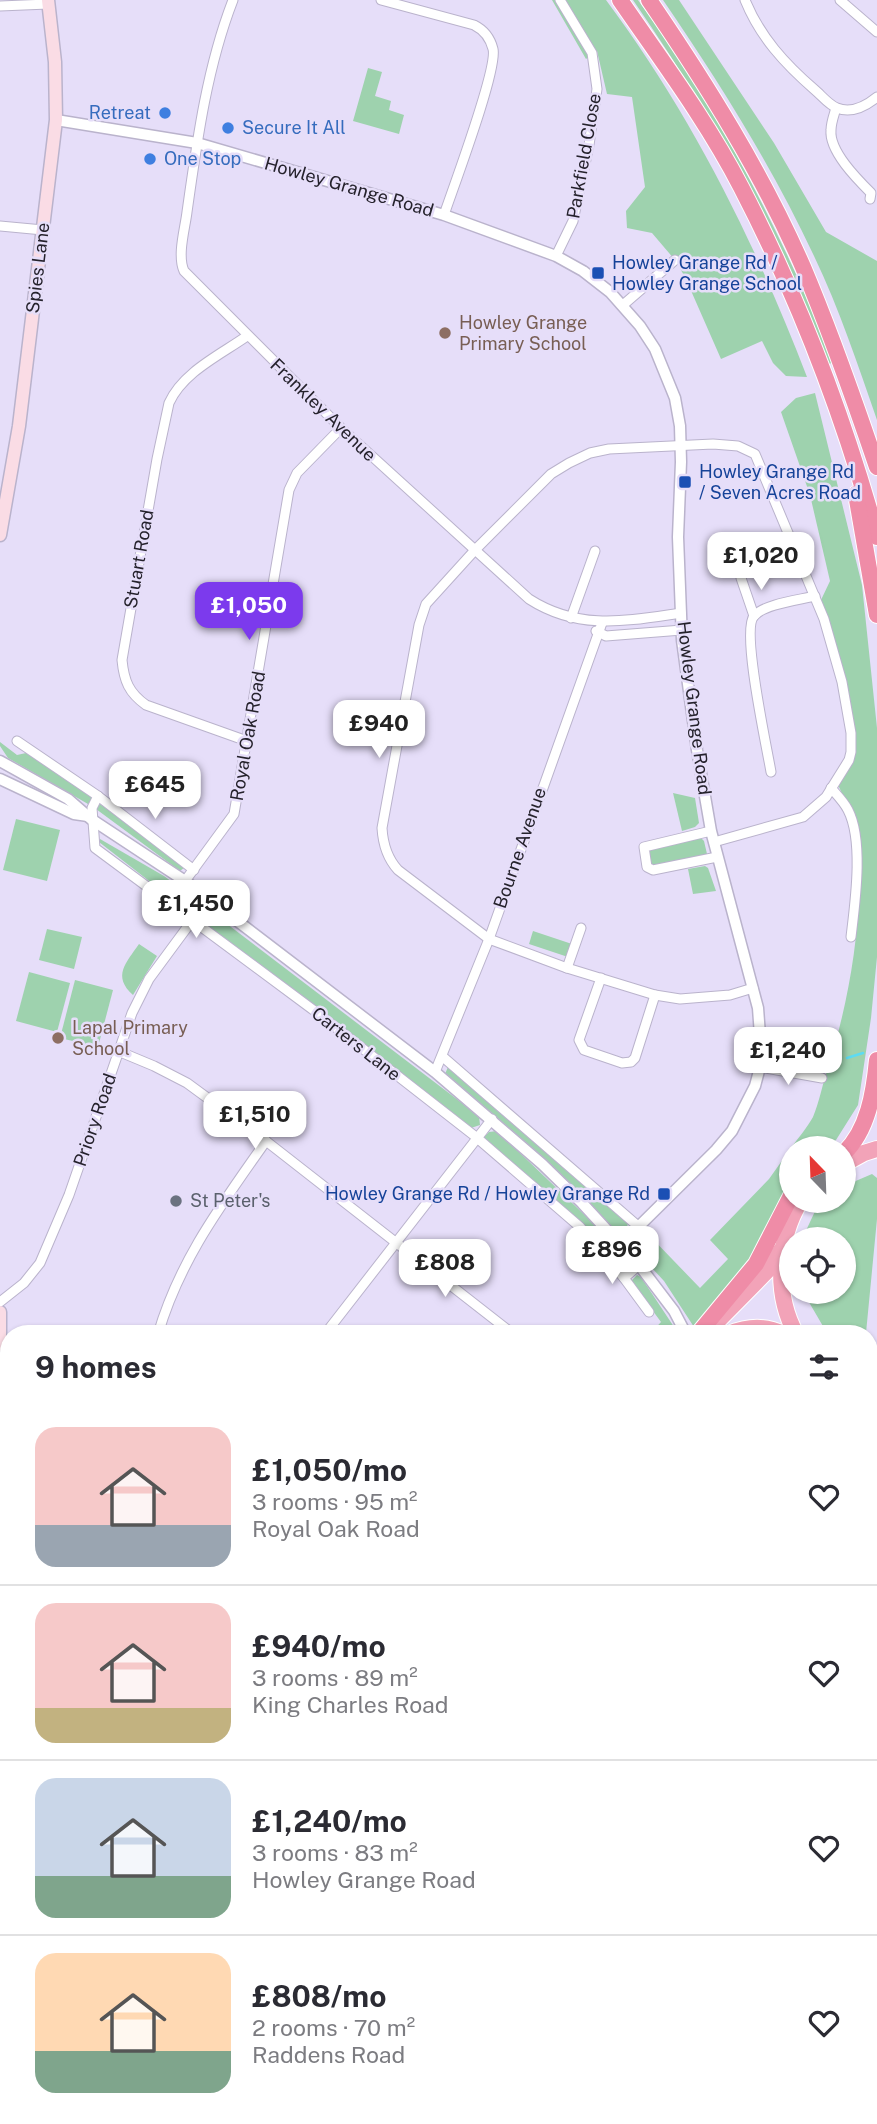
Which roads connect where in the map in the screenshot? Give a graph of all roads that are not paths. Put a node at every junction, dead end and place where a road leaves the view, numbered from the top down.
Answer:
1 (233, 0) edge
2 (382, 0) edge
3 (560, 0) edge
4 (620, 0) edge
5 (649, 0) edge
6 (745, 0) edge
7 (840, 0) edge
8 (48, 2) edge
9 (0, 6) edge
10 (877, 32) edge
11 (877, 97) edge
12 (836, 108) junction
13 (56, 120) junction
14 (197, 143) junction
15 (870, 200) dead end
16 (444, 215) junction
17 (0, 226) edge
18 (43, 230) junction
19 (556, 256) junction
20 (675, 260) dead end
21 (623, 304) junction
22 (247, 337) junction
23 (341, 429) junction
24 (846, 438) junction
25 (681, 446) junction
26 (877, 467) edge
27 (0, 535) edge
28 (877, 537) edge
29 (475, 550) junction
30 (595, 551) dead end
31 (741, 578) dead end
32 (815, 596) junction
33 (681, 613) junction
34 (877, 615) edge
35 (754, 616) junction
36 (571, 618) junction
37 (584, 621) junction
38 (602, 623) junction
39 (682, 630) junction
40 (598, 634) junction
41 (247, 741) junction
42 (19, 746) dead end
43 (0, 761) edge
44 (771, 772) dead end
45 (0, 779) edge
46 (831, 788) junction
47 (98, 796) junction
48 (89, 818) junction
49 (712, 837) junction
50 (717, 857) junction
51 (194, 870) junction
52 (185, 881) junction
53 (208, 899) junction
54 (192, 920) junction
55 (581, 928) dead end
56 (852, 937) dead end
57 (489, 939) junction
58 (567, 968) junction
59 (601, 978) junction
60 (754, 988) junction
61 (654, 995) junction
62 (118, 1051) junction
63 (443, 1057) junction
64 (877, 1060) edge
65 (760, 1067) junction
66 (435, 1072) junction
67 (822, 1077) dead end
68 (492, 1119) junction
69 (859, 1131) junction
70 (854, 1136) edge
71 (856, 1136) edge
72 (476, 1137) junction
73 (266, 1141) junction
74 (877, 1149) edge
75 (856, 1157) edge
76 (782, 1213) edge
77 (639, 1227) junction
78 (396, 1242) junction
79 (621, 1244) junction
80 (779, 1253) edge
81 (639, 1265) junction
82 (624, 1278) junction
83 (0, 1302) edge
84 (784, 1304) edge
85 (0, 1312) edge
86 (649, 1312) dead end
87 (161, 1325) edge
88 (332, 1325) edge
89 (502, 1325) edge
90 (681, 1325) edge
91 (705, 1325) edge
92 (715, 1325) edge
93 (792, 1325) edge
94 (0, 1345) edge

1 - 14 street, Frankley Avenue
2 - 16 street
3 - 19 street, Parkfield Close
4 - 24 highway
5 - 26 highway
6 - 12 street
7 - 10 street
8 - 9 street
8 - 13 main road, Spies Lane
11 - 12 street
12 - 15 street
13 - 14 street, Howley Grange Road
13 - 18 main road, Spies Lane
14 - 16 street, Howley Grange Road
14 - 22 street, Frankley Avenue
16 - 19 street, Howley Grange Road
17 - 18 street
18 - 27 main road, Spies Lane
19 - 21 street, Howley Grange Road
20 - 21 street
21 - 25 street, Howley Grange Road
22 - 23 street, Frankley Avenue
22 - 41 street, Stuart Road
23 - 29 street, Frankley Avenue
23 - 41 street, Royal Oak Road
24 - 28 highway
24 - 34 highway
25 - 29 street
25 - 32 street
25 - 33 street, Howley Grange Road
29 - 36 street, Frankley Avenue
29 - 57 street
30 - 36 street
31 - 35 street
32 - 35 street
32 - 46 street
33 - 38 street, Frankley Avenue
33 - 39 street, Howley Grange Road
35 - 44 street
36 - 37 street, Frankley Avenue
37 - 38 street, Frankley Avenue
37 - 40 street, Frankley Avenue
38 - 40 street, Bourne Avenue
39 - 40 street
39 - 49 street, Howley Grange Road
40 - 57 street, Bourne Avenue
41 - 51 street, Royal Oak Road
42 - 47 street
43 - 48 street, Carters Lane
45 - 48 street, Carters Lane
46 - 49 street
46 - 56 street
47 - 48 street
47 - 51 street
48 - 52 street, Carters Lane
48 - 54 street, Carters Lane
49 - 50 street, Howley Grange Road
49 - 50 street
50 - 60 street, Howley Grange Road
51 - 52 street, Royal Oak Road
52 - 53 street, Carters Lane
53 - 54 street, Priory Road
53 - 66 street, Carters Lane
54 - 62 street, Priory Road
54 - 72 street, Carters Lane
55 - 58 street
57 - 58 street
57 - 63 street, Bourne Avenue
58 - 59 street
59 - 61 street
59 - 61 street
60 - 61 street
60 - 65 street, Howley Grange Road
62 - 73 street
62 - 83 street, Priory Road
63 - 66 street, Bourne Avenue
63 - 77 street
64 - 69 highway
65 - 67 street
65 - 77 street, Howley Grange Road
66 - 68 street, Carters Lane
68 - 72 street
68 - 79 street, Carters Lane
69 - 70 highway
69 - 71 highway
72 - 78 street
72 - 82 street, Carters Lane
73 - 78 street
73 - 87 street
74 - 75 highway
76 - 91 highway
77 - 79 street, Howley Grange Road
78 - 88 street
78 - 89 street
79 - 81 street, Carters Lane
80 - 92 highway
81 - 82 street
81 - 90 street, Carters Lane
82 - 86 street, Carters Lane
84 - 93 highway
85 - 94 main road

